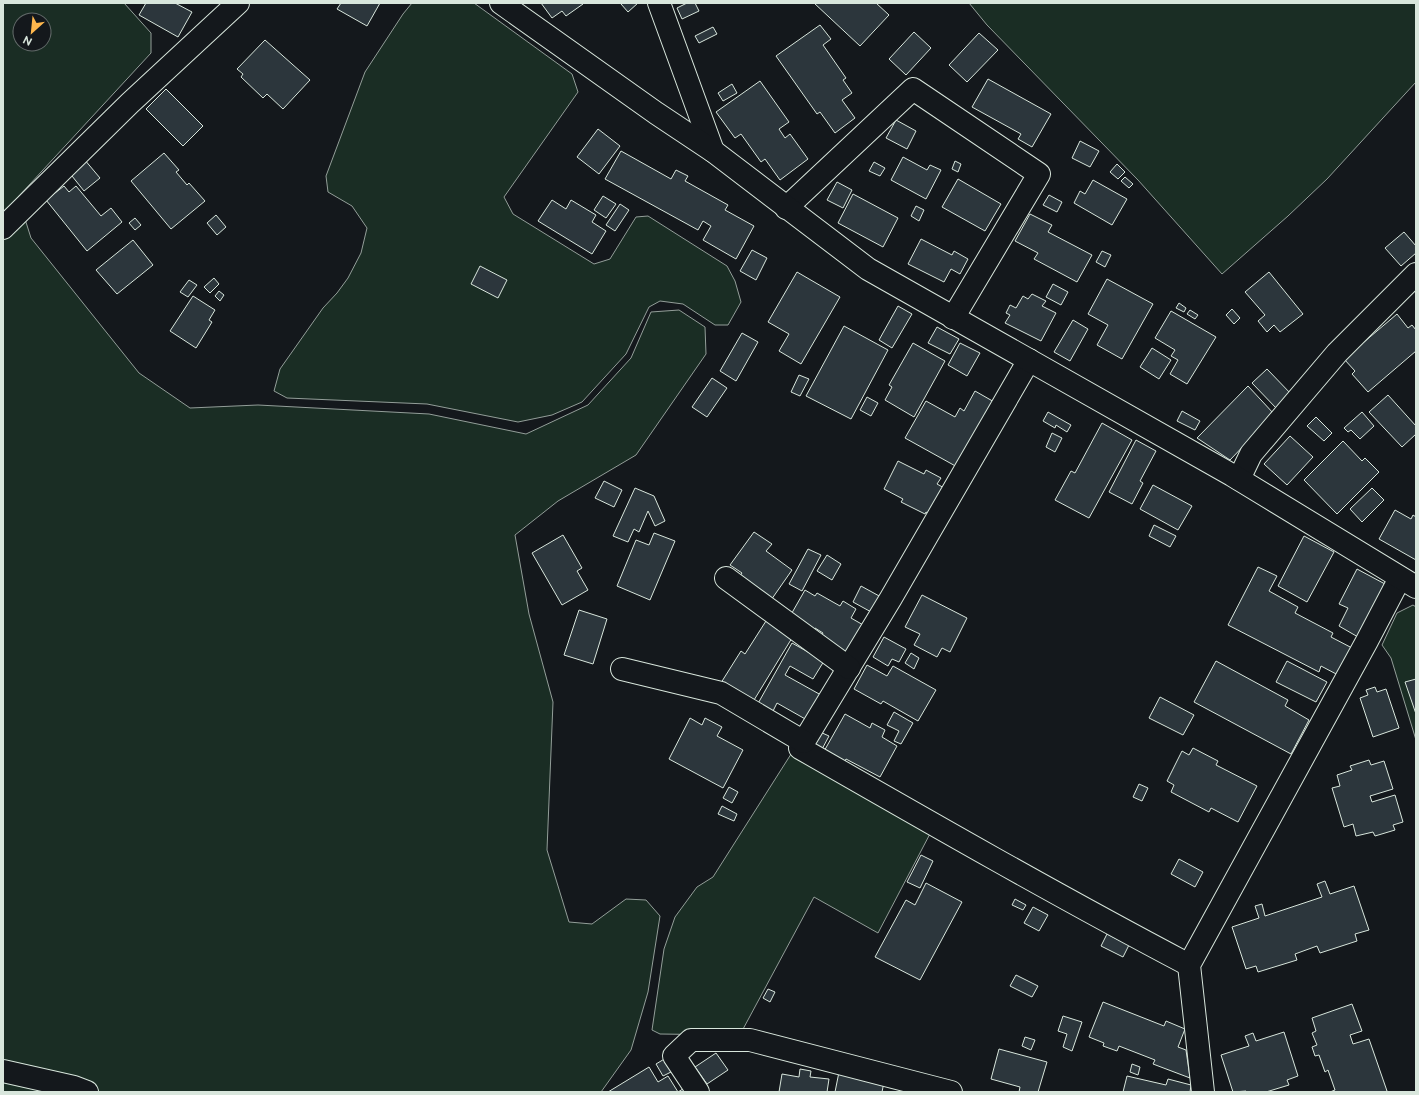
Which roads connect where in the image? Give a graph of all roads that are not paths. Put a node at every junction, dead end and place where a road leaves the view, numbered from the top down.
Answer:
1 (238, 3) edge
2 (501, 3) edge
3 (659, 3) edge
4 (713, 151) junction
5 (786, 208) junction
6 (3, 228) edge
7 (1416, 274) edge
8 (953, 318) junction
9 (1029, 360) junction
10 (1239, 479) junction
11 (726, 578) dead end
12 (1408, 582) edge
13 (849, 668) junction
14 (622, 669) dead end
15 (804, 742) junction
16 (1189, 965) junction
17 (3, 1071) edge
18 (87, 1092) edge
19 (698, 1092) edge
20 (951, 1092) edge
21 (1203, 1092) edge

1 - 6 street
2 - 4 street
3 - 4 street
4 - 5 street
5 - 8 street
5 - 8 street
7 - 10 street
8 - 9 street
9 - 10 street
9 - 13 street
10 - 12 street
11 - 13 street
12 - 16 street
13 - 15 street
14 - 15 street
15 - 16 street
16 - 21 street
17 - 18 street
19 - 20 street

